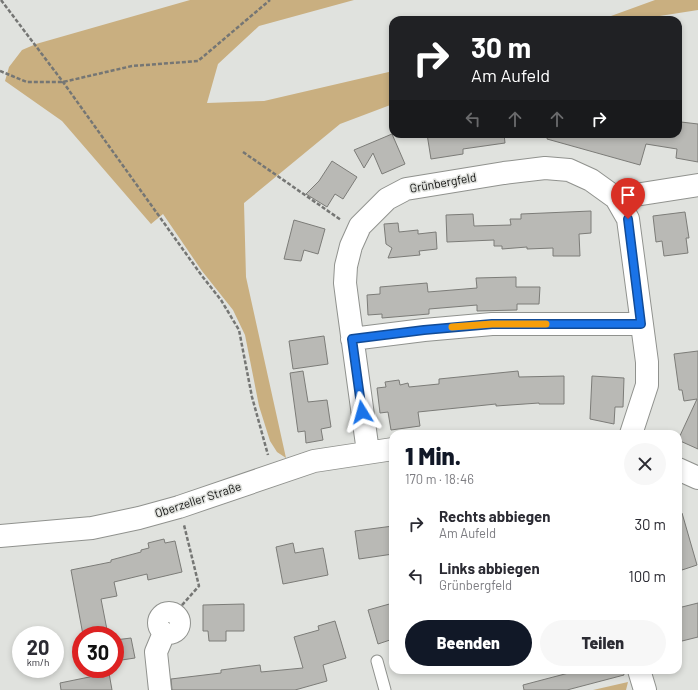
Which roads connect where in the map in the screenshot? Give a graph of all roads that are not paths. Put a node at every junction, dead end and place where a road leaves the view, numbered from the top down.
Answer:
1 (698, 185) edge
2 (616, 198) junction
3 (641, 324) junction
4 (352, 339) junction
5 (632, 430) edge
6 (389, 449) edge
7 (368, 452) junction
8 (682, 471) edge
9 (698, 478) edge
10 (0, 536) edge
11 (169, 623) road end
12 (376, 661) dead end
13 (640, 674) edge
14 (160, 690) edge
15 (385, 690) edge
16 (645, 690) edge

1 - 2 street
2 - 3 street, Grünbergfeld
2 - 4 street, Grünbergfeld
3 - 4 street
3 - 5 street, Grünbergfeld
4 - 7 street, Grünbergfeld
6 - 7 street, Oberzeller Straße
7 - 10 street, Oberzeller Straße
8 - 9 street
11 - 14 street
12 - 15 lane
13 - 16 street

